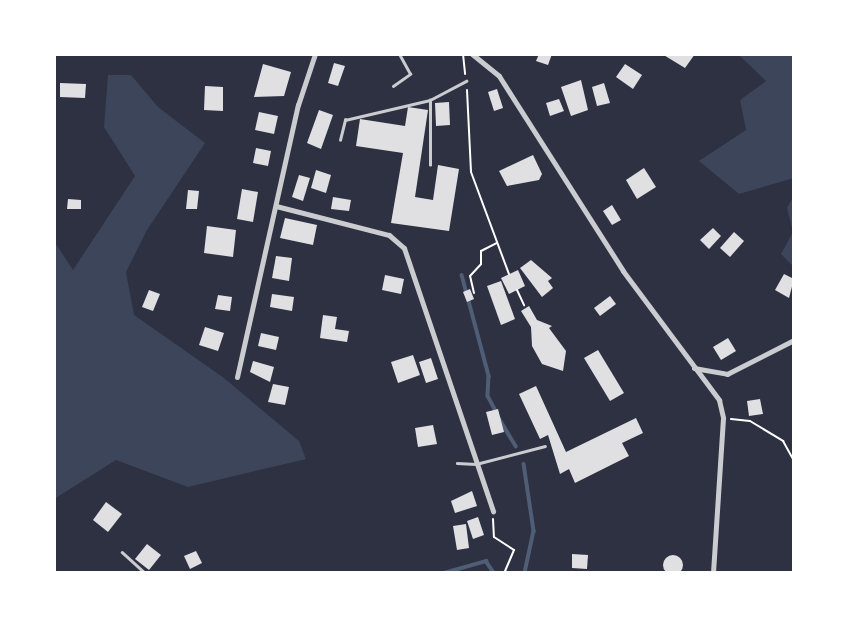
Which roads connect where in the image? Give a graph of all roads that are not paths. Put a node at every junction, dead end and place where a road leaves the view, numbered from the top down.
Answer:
1 (315, 54) edge
2 (399, 54) edge
3 (472, 54) edge
4 (466, 80) road end
5 (393, 86) dead end
6 (430, 100) junction
7 (340, 140) dead end
8 (430, 165) dead end
9 (276, 206) junction
10 (794, 340) edge
11 (694, 368) junction
12 (237, 377) dead end
13 (544, 446) dead end
14 (457, 463) dead end
15 (476, 464) junction
16 (493, 511) road end
17 (122, 552) dead end
18 (145, 573) edge
19 (713, 573) edge

1 - 9 street
2 - 5 lane
3 - 11 street
4 - 6 lane
6 - 7 lane
6 - 8 lane
9 - 12 street
9 - 15 street
10 - 11 street
11 - 19 street
13 - 15 lane
14 - 15 lane
15 - 16 street
17 - 18 lane

